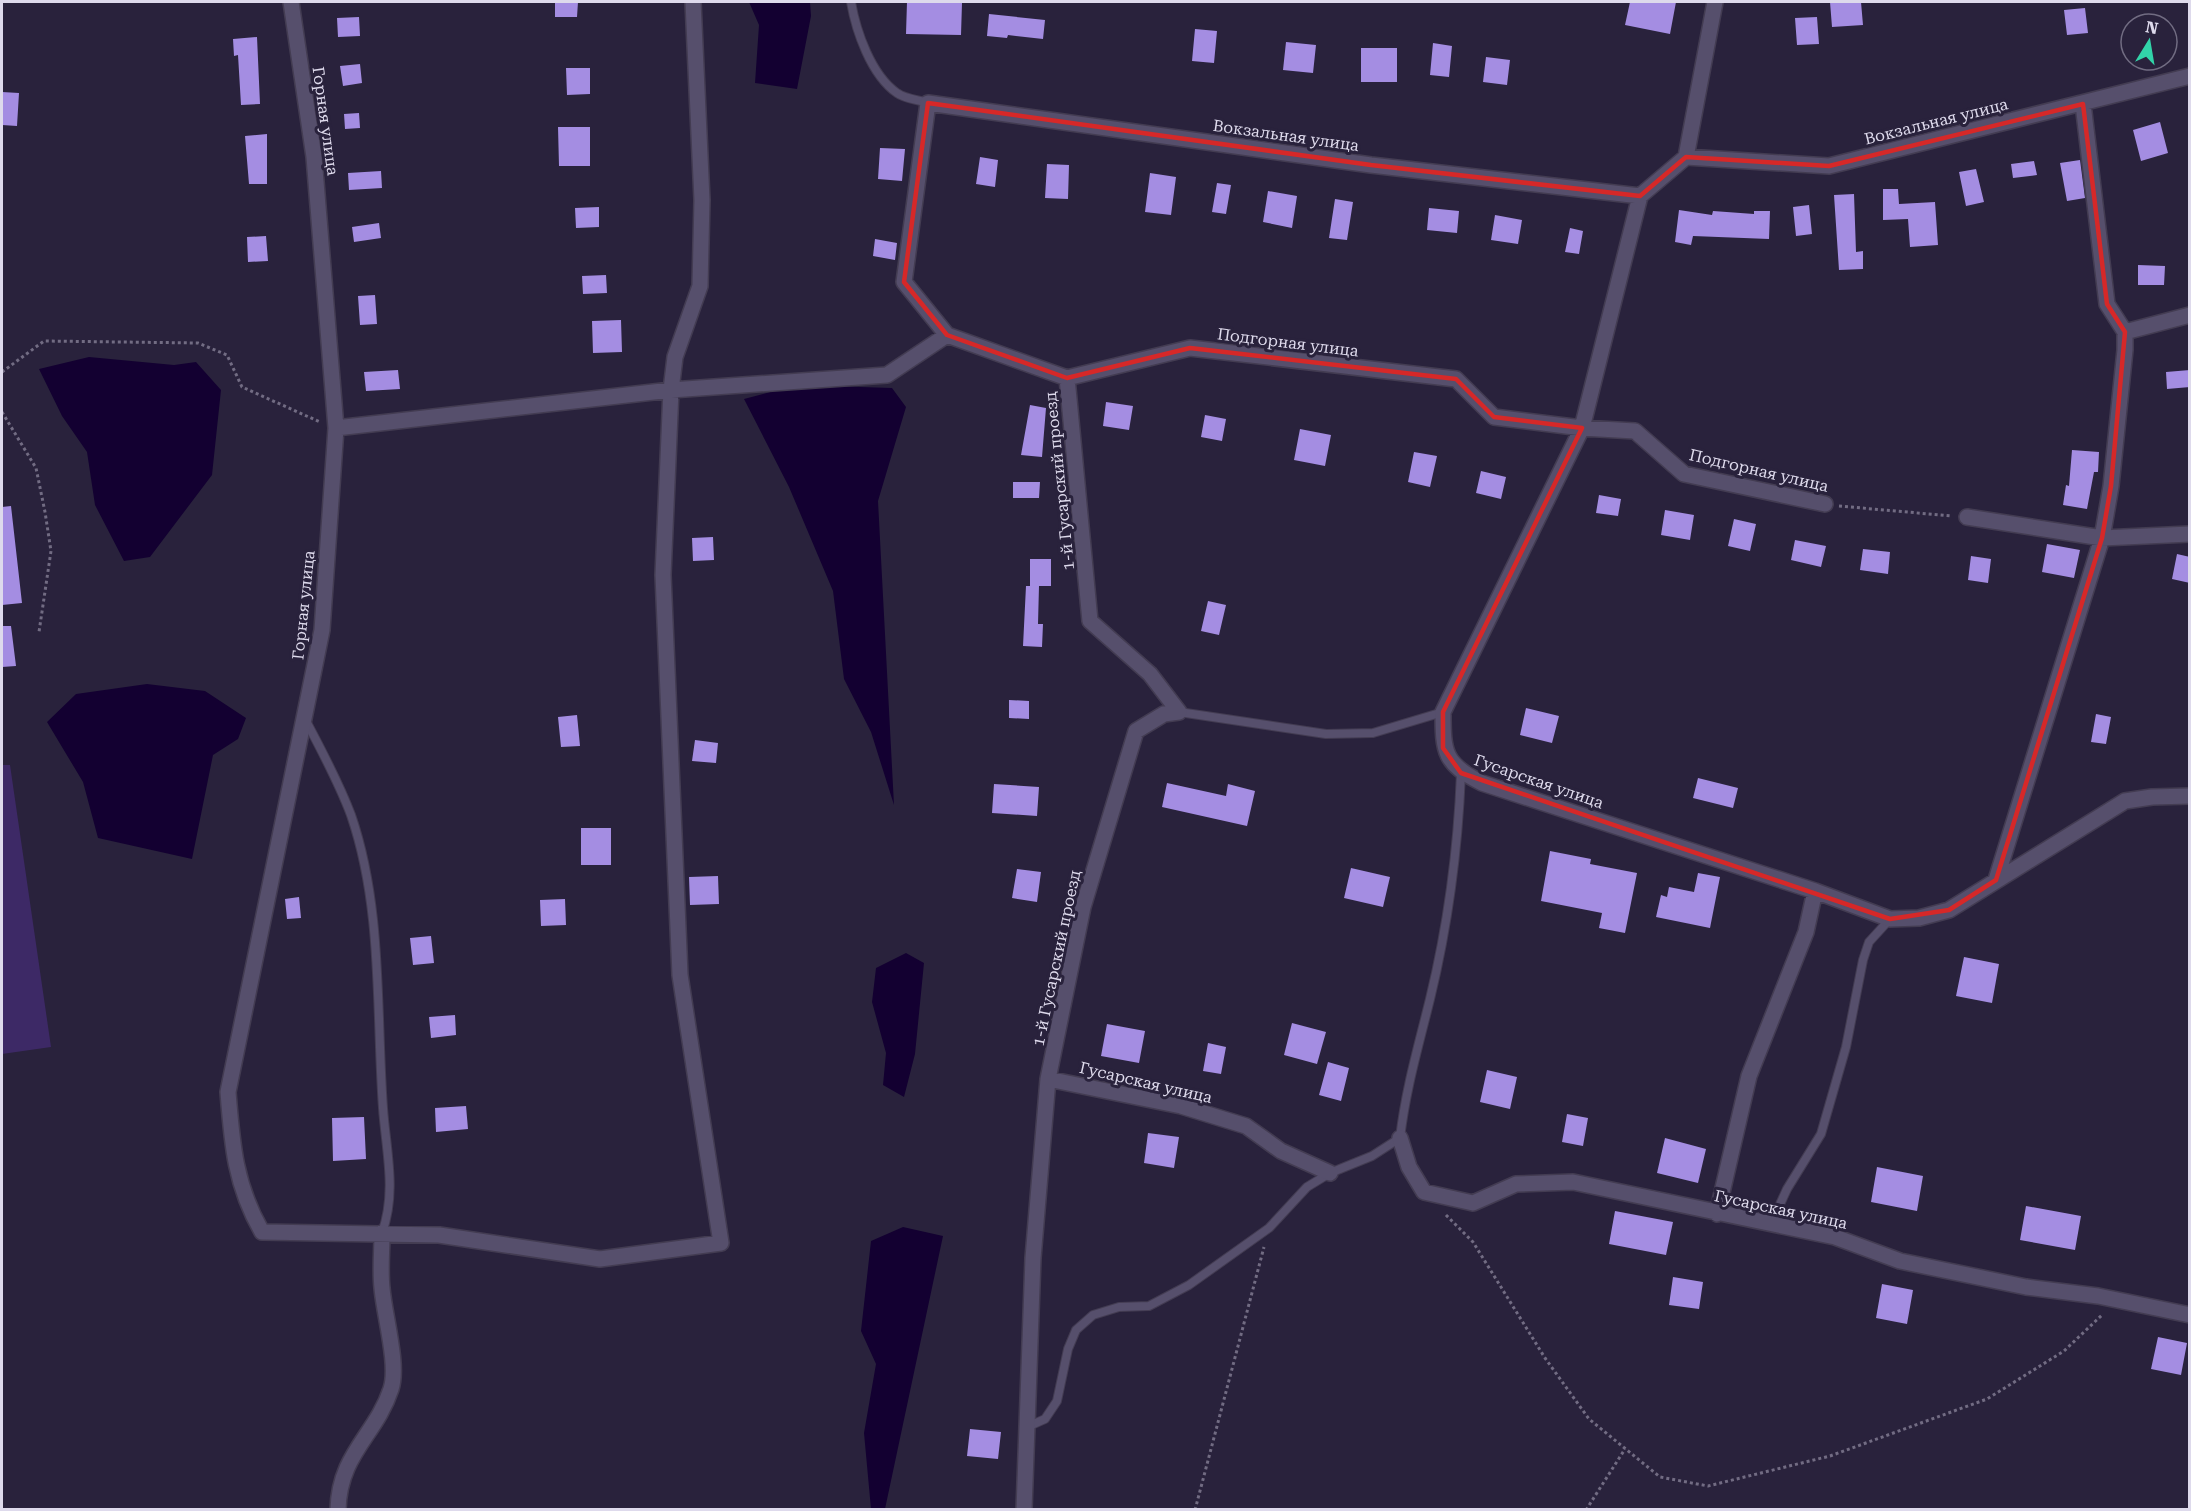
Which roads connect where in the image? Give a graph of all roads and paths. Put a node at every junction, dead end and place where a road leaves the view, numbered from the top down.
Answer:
1 (291, 2) edge
2 (693, 2) edge
3 (851, 2) edge
4 (1719, 2) edge
5 (2190, 76) edge
6 (928, 103) junction
7 (2083, 104) junction
8 (1686, 157) junction
9 (1640, 196) junction
10 (2190, 315) edge
11 (2126, 332) junction
12 (947, 336) junction
13 (2, 372) edge
14 (1067, 378) junction
15 (671, 390) junction
16 (2, 412) edge
17 (336, 428) junction
18 (1582, 428) junction
19 (1825, 504) joint
20 (1967, 517) joint
21 (2190, 534) edge
22 (2102, 538) junction
23 (39, 632) dead end
24 (1179, 712) junction
25 (1443, 712) junction
26 (304, 717) junction
27 (1461, 773) junction
28 (2190, 796) edge
29 (1996, 880) junction
30 (1815, 891) junction
31 (1890, 919) junction
32 (1048, 1079) junction
33 (1400, 1138) junction
34 (1330, 1173) junction
35 (1424, 1192) junction
36 (1717, 1214) junction
37 (1771, 1224) junction
38 (1269, 1228) junction
39 (382, 1233) junction
40 (2118, 1300) junction
41 (2190, 1314) edge
42 (1026, 1428) junction
43 (1625, 1449) junction
44 (338, 1509) edge
45 (1024, 1509) edge
46 (1195, 1509) edge
47 (1586, 1509) edge

1 - 17 street, Горная улица
2 - 15 street
3 - 6 lane
4 - 8 street
5 - 7 street, Вокзальная улица
6 - 9 street, Вокзальная улица
6 - 12 street
7 - 8 street, Вокзальная улица
7 - 11 street
8 - 9 street
9 - 18 street
10 - 11 street
11 - 22 street
12 - 14 street
12 - 15 street
13 - 17 path
14 - 18 street, Подгорная улица
14 - 24 street, 1-й Гусарский проезд
15 - 17 street
15 - 39 street
16 - 23 path
17 - 26 street, Горная улица
18 - 19 street, Подгорная улица
18 - 25 street
19 - 20 path, Подгорная улица
20 - 22 street
21 - 22 street
22 - 29 street
24 - 25 lane
24 - 32 street, 1-й Гусарский проезд
25 - 27 street, Гусарская улица
26 - 39 lane
26 - 39 street, Горная улица
27 - 30 street, Гусарская улица
27 - 33 lane
28 - 29 street
29 - 31 street
30 - 31 street, Гусарская улица
30 - 36 street
31 - 37 lane
32 - 34 street, Гусарская улица
32 - 42 street, 1-й Гусарский проезд
33 - 34 lane
33 - 35 street
34 - 38 lane
35 - 36 street, Гусарская улица
35 - 43 path
36 - 37 street, Гусарская улица
37 - 40 street, Гусарская улица
38 - 42 lane
38 - 46 path
39 - 44 street
40 - 41 street, Гусарская улица
40 - 43 path
42 - 45 street, 1-й Гусарский проезд
43 - 47 path

